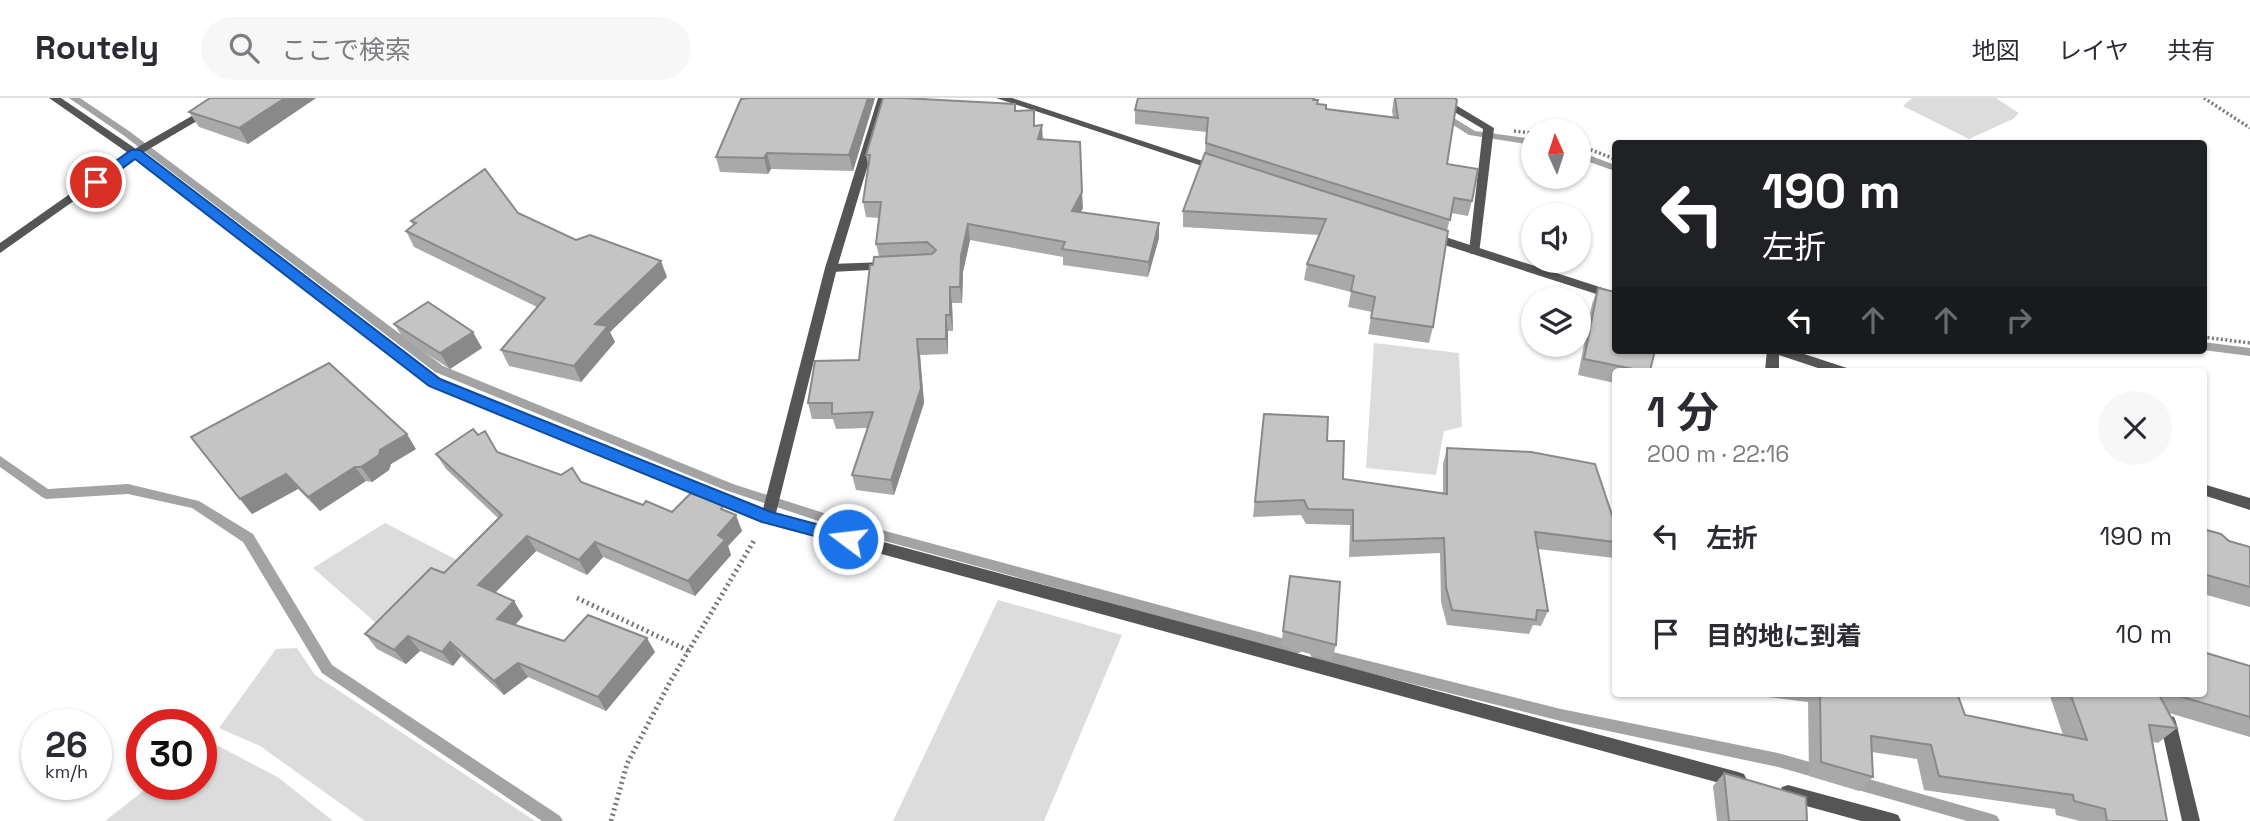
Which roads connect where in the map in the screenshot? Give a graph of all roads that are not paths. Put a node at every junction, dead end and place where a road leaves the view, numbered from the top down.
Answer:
1 (54, 98) edge
2 (231, 98) edge
3 (883, 98) edge
4 (1001, 98) edge
5 (1436, 98) edge
6 (1027, 102) edge
7 (135, 153) junction
8 (1237, 174) edge
9 (1422, 234) edge
10 (0, 249) edge
11 (1475, 251) junction
12 (905, 265) edge
13 (831, 268) junction
14 (1612, 295) edge
15 (1789, 354) edge
16 (1833, 368) edge
17 (2207, 490) edge
18 (2250, 504) edge
19 (768, 517) junction
20 (2168, 722) edge
21 (1748, 782) edge
22 (1775, 789) edge
23 (1885, 820) edge
24 (2191, 821) edge

1 - 7 street
2 - 7 street
3 - 13 street
4 - 6 street
5 - 11 street
6 - 8 street
7 - 10 street
7 - 19 street
9 - 11 street
11 - 14 street
12 - 13 street
13 - 19 street
15 - 16 street
17 - 18 street
19 - 21 street
20 - 24 street
22 - 23 street

